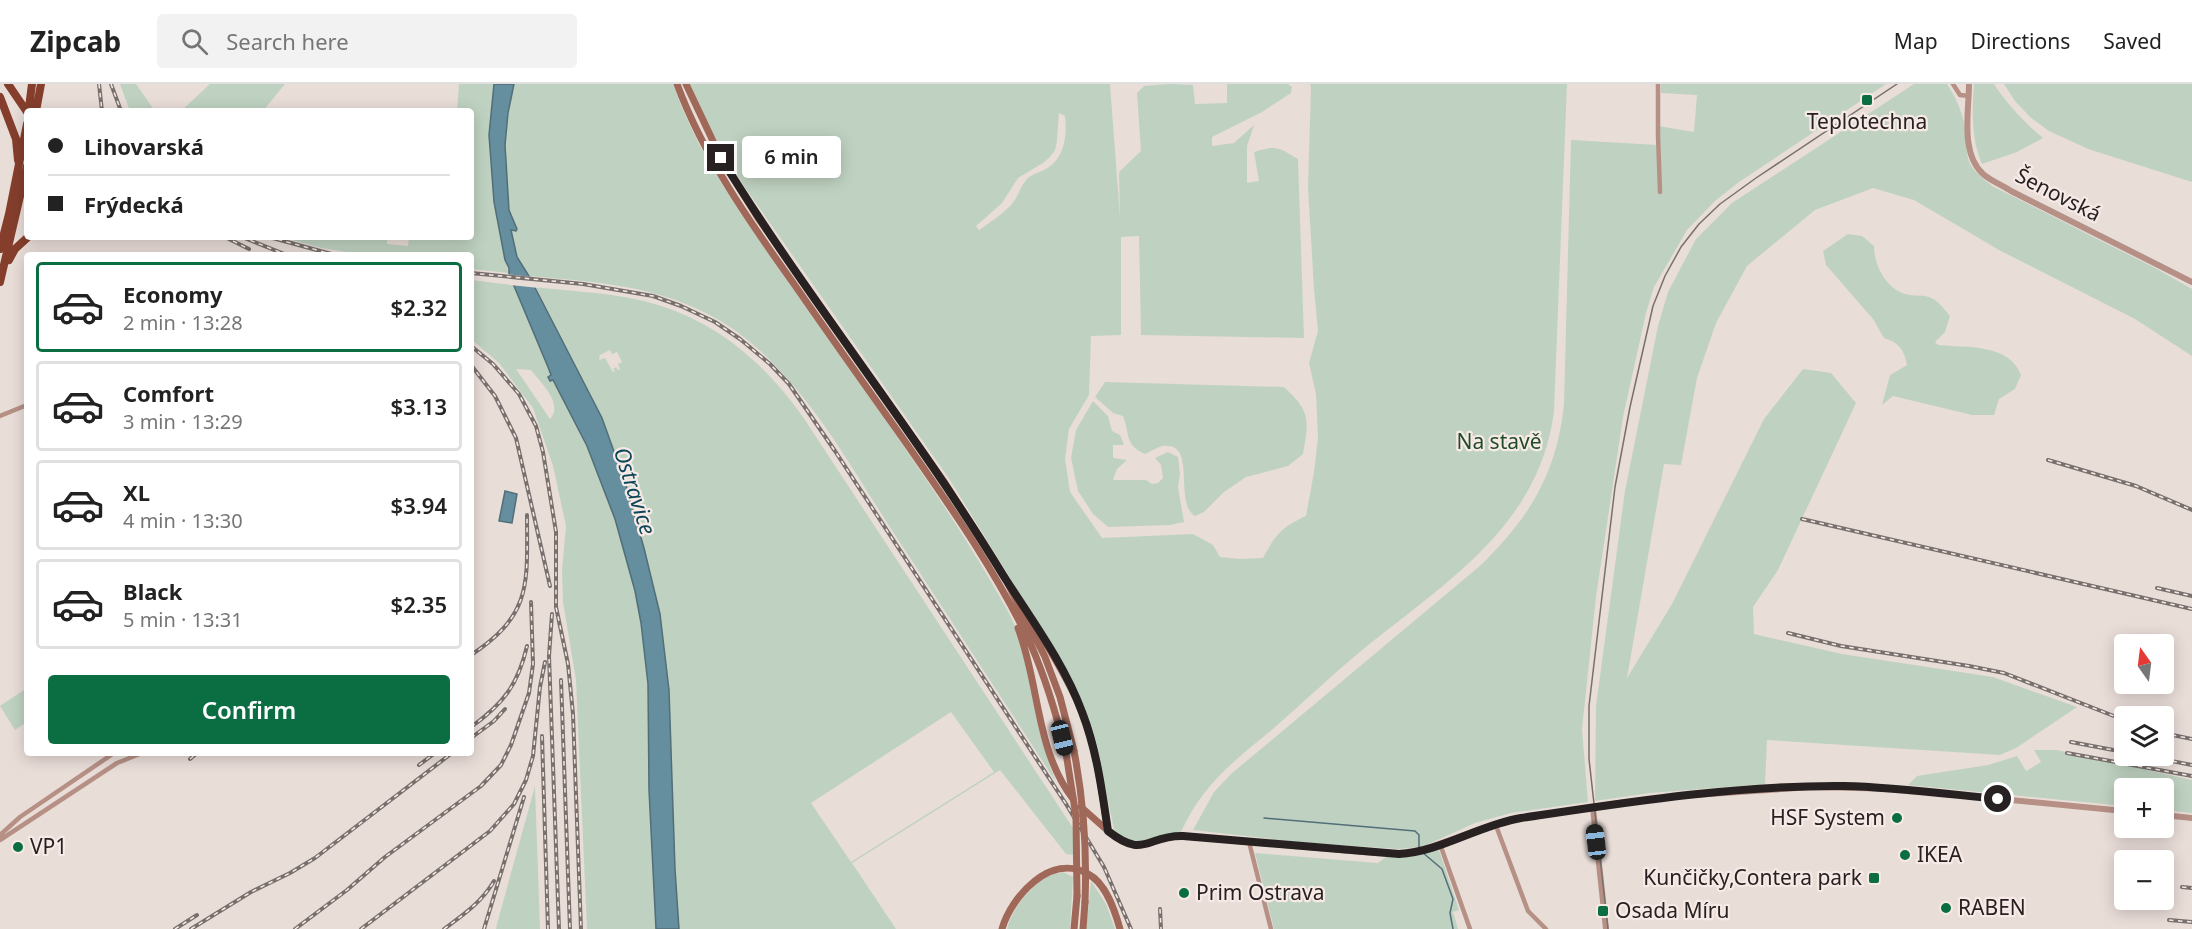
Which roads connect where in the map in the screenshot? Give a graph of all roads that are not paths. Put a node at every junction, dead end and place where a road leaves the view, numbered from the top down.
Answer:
1 (8, 84) edge
2 (32, 84) edge
3 (40, 84) edge
4 (677, 84) edge
5 (686, 84) edge
6 (1658, 84) edge
7 (1953, 84) edge
8 (1969, 84) edge
9 (1969, 96) junction
10 (0, 97) edge
11 (29, 108) edge
12 (31, 108) edge
13 (32, 108) edge
14 (24, 168) edge
15 (1660, 192) dead end
16 (9, 214) junction
17 (0, 234) edge
18 (25, 240) edge
19 (0, 249) edge
20 (4, 268) junction
21 (0, 282) edge
22 (2192, 282) edge
23 (24, 406) edge
24 (0, 416) edge
25 (1004, 576) junction
26 (998, 582) junction
27 (110, 756) edge
28 (134, 756) edge
29 (1593, 808) junction
30 (2114, 810) edge
31 (2174, 816) edge
32 (2192, 818) edge
33 (1495, 823) junction
34 (1108, 831) junction
35 (0, 837) edge
36 (1249, 842) junction
37 (1440, 844) junction
38 (1002, 929) edge
39 (1074, 929) edge
40 (1083, 929) edge
41 (1120, 929) edge
42 (1271, 929) edge
43 (1470, 929) edge
44 (1546, 929) edge
45 (1606, 929) edge

1 - 11 highway
2 - 12 highway
3 - 13 highway
4 - 26 main road
5 - 25 main road
6 - 15 street
7 - 9 street
8 - 9 street, Šenovská
9 - 22 street, Šenovská
10 - 14 highway
14 - 16 highway
14 - 20 highway
16 - 17 street
16 - 19 highway
18 - 20 highway
20 - 21 highway
23 - 24 street
25 - 34 main road
25 - 40 main road, bridge
26 - 34 main road
26 - 39 main road, bridge
27 - 35 street
28 - 35 street
29 - 30 street
29 - 33 street
29 - 45 street
31 - 32 street
33 - 37 street
33 - 44 street
34 - 36 street
36 - 37 street
36 - 42 street
37 - 43 street
38 - 41 main road

